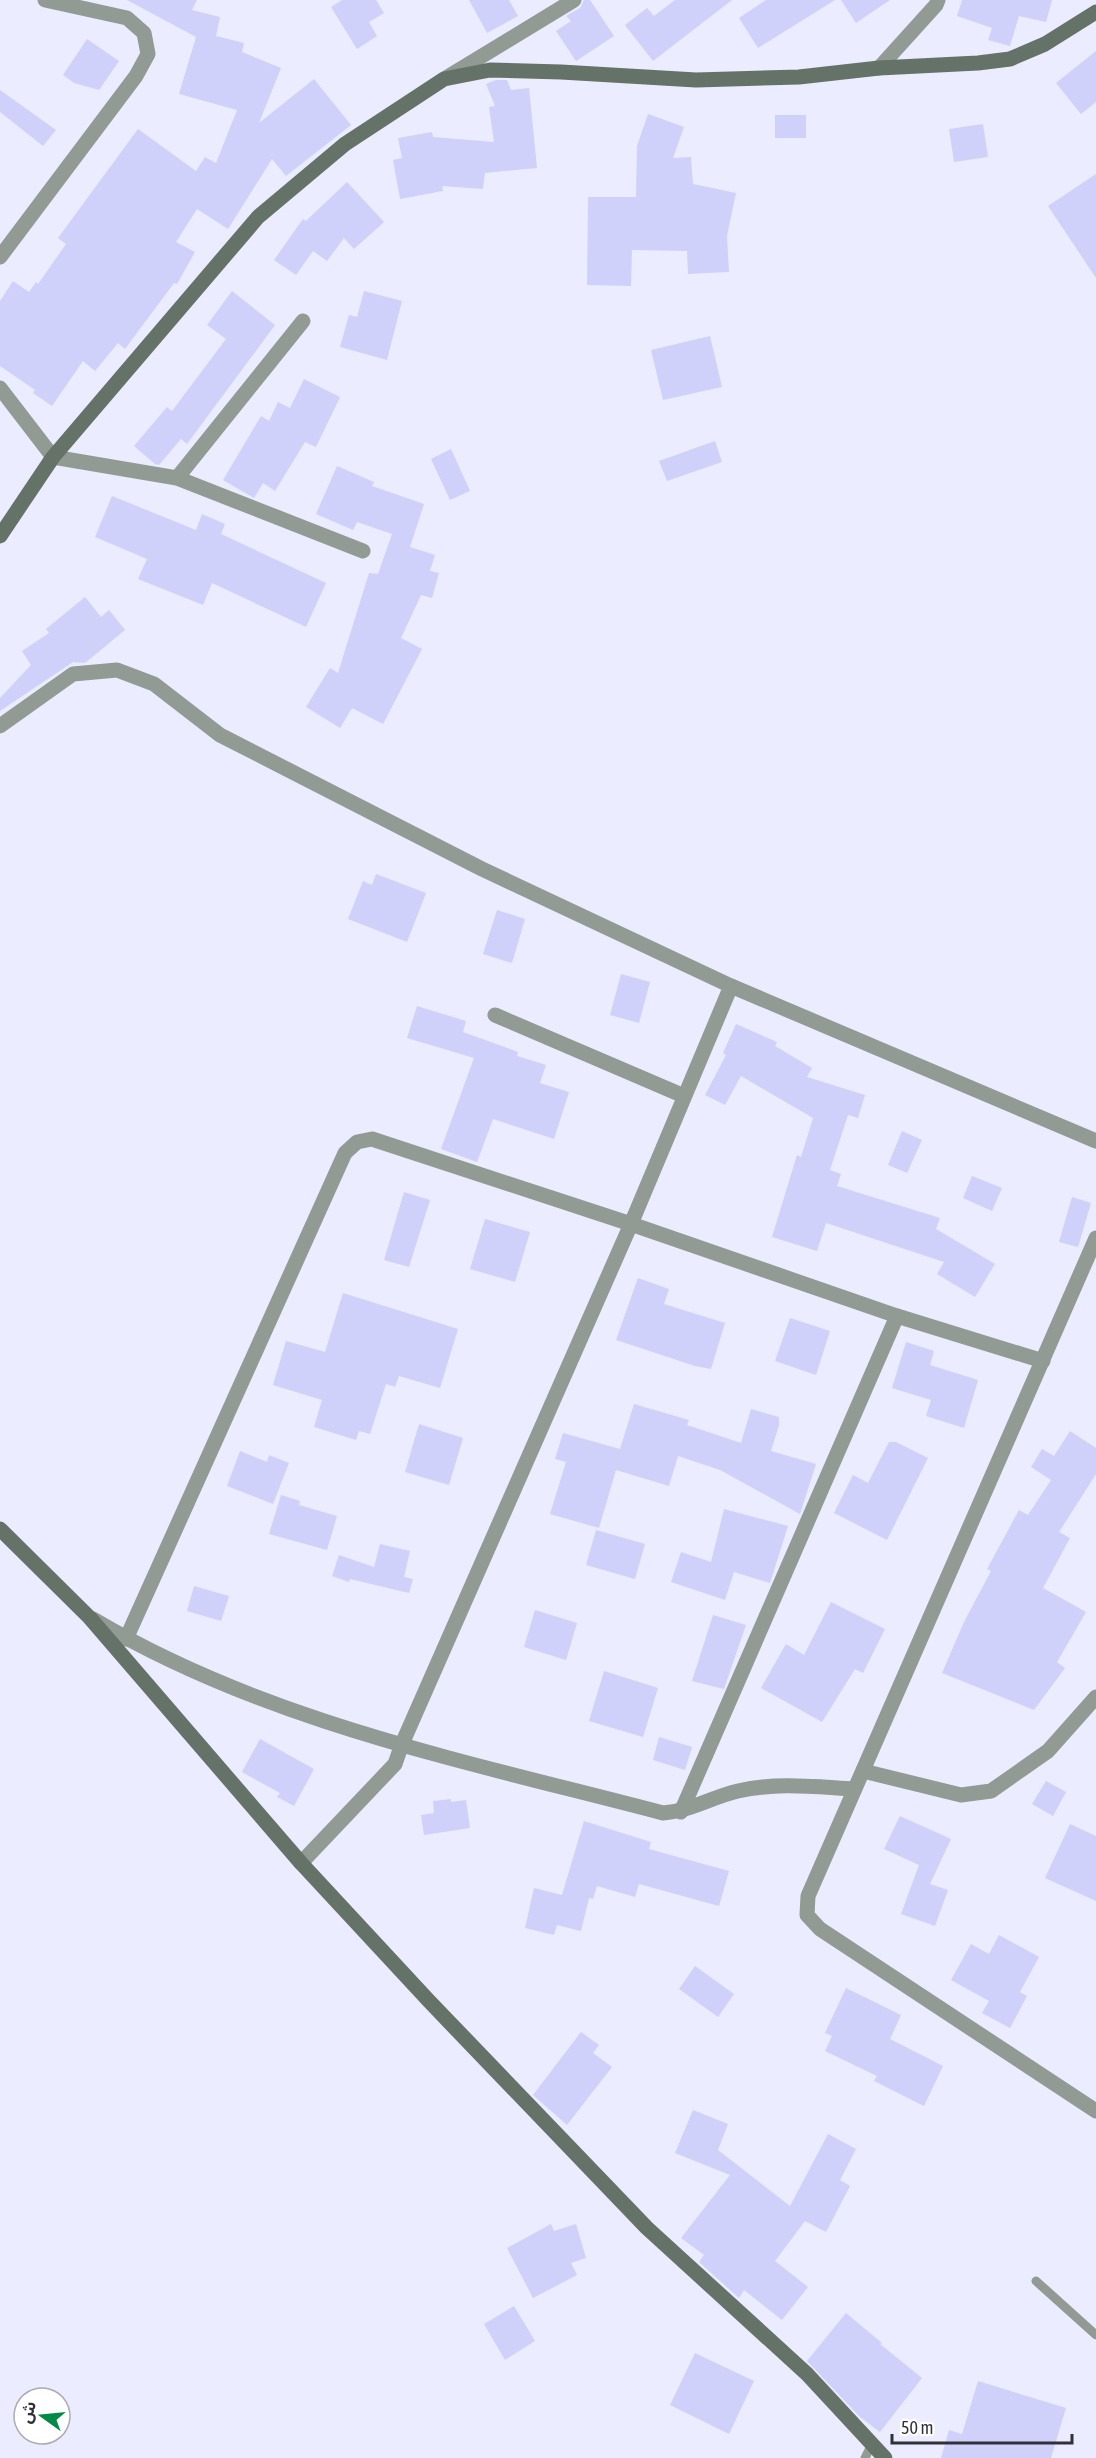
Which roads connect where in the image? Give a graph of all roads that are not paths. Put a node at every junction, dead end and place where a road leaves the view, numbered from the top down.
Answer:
1 (45, 0) edge
2 (574, 0) edge
3 (938, 0) edge
4 (1096, 12) edge
5 (879, 68) junction
6 (444, 79) junction
7 (0, 257) edge
8 (303, 321) dead end
9 (0, 388) edge
10 (52, 458) junction
11 (177, 478) junction
12 (0, 536) edge
13 (363, 551) dead end
14 (0, 726) edge
15 (731, 986) junction
16 (495, 1015) dead end
17 (684, 1096) junction
18 (1096, 1142) edge
19 (631, 1224) junction
20 (1096, 1238) edge
21 (897, 1316) junction
22 (1043, 1361) junction
23 (0, 1529) edge
24 (90, 1618) junction
25 (126, 1639) junction
26 (1096, 1696) edge
27 (402, 1744) junction
28 (862, 1771) junction
29 (854, 1789) junction
30 (681, 1812) junction
31 (301, 1863) junction
32 (1096, 2111) edge
33 (1036, 2281) dead end
34 (1096, 2336) edge
35 (872, 2444) junction
36 (865, 2458) edge
37 (885, 2458) edge

1 - 7 street
2 - 6 street
3 - 5 street
4 - 5 street
5 - 6 street
6 - 10 street
8 - 11 street
9 - 10 street
10 - 11 street
10 - 12 street
11 - 13 street
14 - 15 street
15 - 17 street
15 - 18 street
16 - 17 street
17 - 19 street
19 - 21 street
19 - 25 street
19 - 27 street
20 - 22 street
21 - 22 street
21 - 30 street
22 - 28 street
23 - 24 street
24 - 25 street
24 - 31 street
25 - 27 street
26 - 28 street
27 - 30 street
27 - 31 street
28 - 29 street
29 - 30 street
29 - 32 street
31 - 35 street
33 - 34 lane
35 - 36 lane
35 - 37 street

